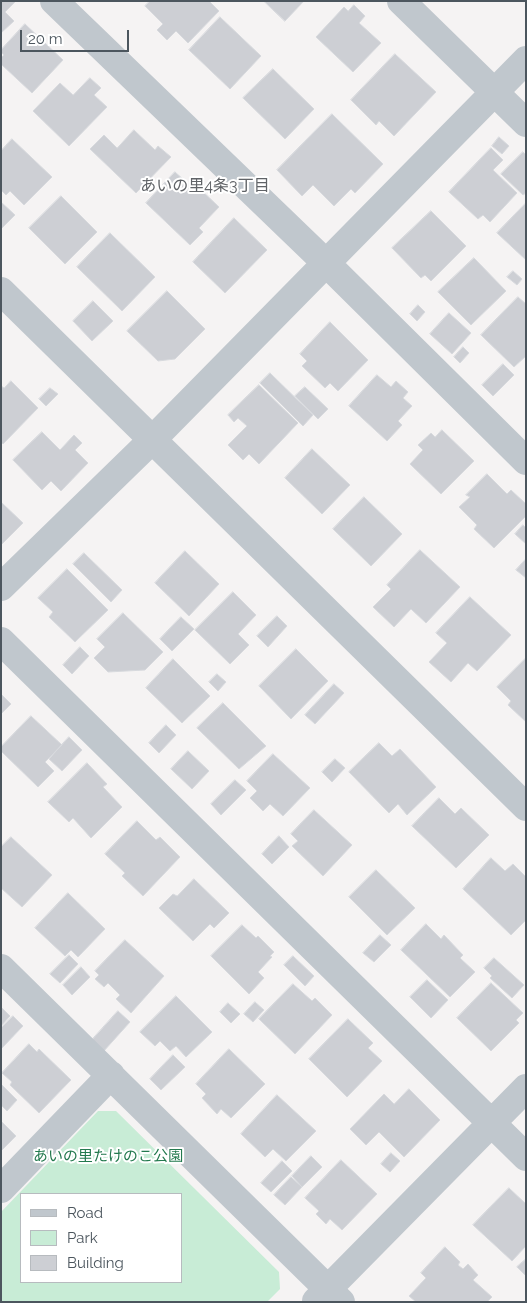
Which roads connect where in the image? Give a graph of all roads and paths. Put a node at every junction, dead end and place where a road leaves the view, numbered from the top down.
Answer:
1 (54, 1) edge
2 (401, 1) edge
3 (526, 60) edge
4 (495, 92) junction
5 (526, 123) edge
6 (326, 263) junction
7 (1, 291) edge
8 (152, 440) junction
9 (526, 461) edge
10 (1, 587) edge
11 (1, 641) edge
12 (526, 807) edge
13 (1, 968) edge
14 (111, 1075) junction
15 (526, 1088) edge
16 (491, 1123) junction
17 (526, 1157) edge
18 (1, 1189) edge
19 (328, 1297) edge

1 - 6 street
2 - 4 street
3 - 4 street
4 - 5 street
4 - 6 street
6 - 8 street
6 - 9 street
7 - 8 street
8 - 10 street
8 - 12 street
11 - 16 street
13 - 14 street
14 - 18 street
14 - 19 street
15 - 16 street
16 - 17 street
16 - 19 street

